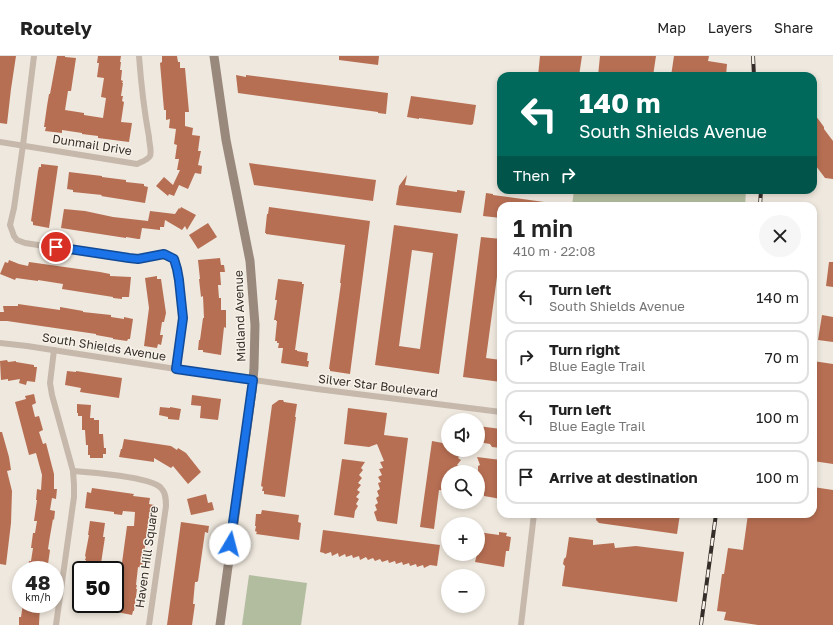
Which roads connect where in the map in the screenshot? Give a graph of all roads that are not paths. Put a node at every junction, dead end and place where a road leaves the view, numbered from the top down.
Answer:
1 (34, 56) edge
2 (140, 56) edge
3 (214, 56) edge
4 (0, 142) edge
5 (23, 145) junction
6 (0, 343) edge
7 (54, 350) junction
8 (176, 369) junction
9 (253, 380) junction
10 (497, 412) edge
11 (73, 471) junction
12 (534, 518) edge
13 (56, 625) edge
14 (149, 625) edge
15 (220, 625) edge
16 (521, 625) edge

1 - 5 street
2 - 5 street, Dunmail Drive
3 - 9 main road, Midland Avenue
4 - 5 street
5 - 8 street
6 - 7 street, South Shields Avenue
7 - 8 street, South Shields Avenue
7 - 11 street
8 - 9 street, South Shields Avenue
9 - 10 street, Silver Star Boulevard
9 - 15 main road, Midland Avenue
11 - 13 street
11 - 14 street, Haven Hill Square
12 - 16 street

